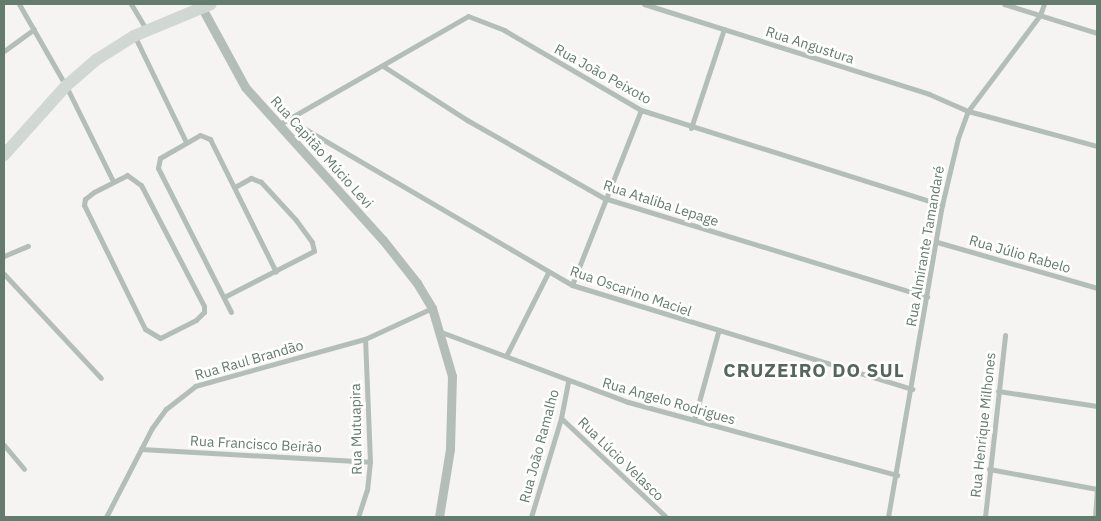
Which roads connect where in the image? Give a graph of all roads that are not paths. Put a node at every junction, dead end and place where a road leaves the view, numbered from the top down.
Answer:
1 (18, 4) edge
2 (132, 4) edge
3 (644, 4) edge
4 (1004, 4) edge
5 (1044, 4) edge
6 (206, 6) edge
7 (1040, 15) junction
8 (34, 29) junction
9 (724, 29) junction
10 (147, 31) junction
11 (1097, 33) edge
12 (134, 36) junction
13 (4, 51) edge
14 (383, 66) junction
15 (66, 86) junction
16 (641, 110) junction
17 (968, 111) junction
18 (288, 118) junction
19 (278, 125) junction
20 (691, 128) junction
21 (186, 142) junction
22 (1097, 146) edge
23 (4, 154) edge
24 (112, 179) junction
25 (235, 187) junction
26 (604, 198) junction
27 (942, 205) junction
28 (937, 242) junction
29 (28, 246) dead end
30 (4, 256) edge
31 (276, 272) junction
32 (548, 273) junction
33 (4, 274) edge
34 (572, 285) junction
35 (1097, 288) edge
36 (224, 297) junction
37 (927, 297) junction
38 (432, 308) junction
39 (231, 312) dead end
40 (441, 332) junction
41 (718, 332) junction
42 (1005, 335) dead end
43 (365, 339) junction
44 (506, 356) junction
45 (101, 378) dead end
46 (568, 382) junction
47 (912, 389) junction
48 (998, 391) junction
49 (1097, 406) edge
50 (561, 418) junction
51 (694, 420) junction
52 (4, 444) edge
53 (141, 449) junction
54 (370, 462) junction
55 (24, 469) dead end
56 (989, 469) junction
57 (897, 475) junction
58 (1097, 489) edge
59 (106, 517) edge
60 (358, 517) edge
61 (439, 517) edge
62 (531, 517) edge
63 (666, 517) edge
64 (888, 517) edge
65 (985, 517) edge
66 (1095, 517) edge

1 - 8 street
2 - 10 street
3 - 9 street, Rua Angustura
4 - 7 street
5 - 7 street, Rua Almirante Tamandaré
6 - 10 main road
6 - 19 street, Rua Capitão Múcio Levi
7 - 11 street
7 - 17 street, Rua Almirante Tamandaré
8 - 13 street
8 - 15 street
9 - 17 street, Rua Angustura
9 - 20 street
10 - 12 main road
12 - 15 main road
12 - 21 street
14 - 16 street, Rua João Peixoto
14 - 18 street, Rua João Peixoto
14 - 26 street, Rua Ataliba Lepage
15 - 23 main road
15 - 24 street
16 - 20 street, Rua João Peixoto
16 - 26 street
17 - 22 street, Rua Angustura
17 - 27 street, Rua Almirante Tamandaré
18 - 19 street, Rua João Peixoto
18 - 32 street, Rua Oscarino Maciel
19 - 38 street, Rua Capitão Múcio Levi
20 - 27 street, Rua João Peixoto
21 - 25 street
21 - 36 street
24 - 24 street
25 - 31 street
25 - 31 street
26 - 34 street
26 - 37 street, Rua Ataliba Lepage
27 - 28 street, Rua Almirante Tamandaré
28 - 35 street, Rua Júlio Rabelo
28 - 37 street, Rua Almirante Tamandaré
29 - 30 street
31 - 36 street
32 - 34 street, Rua Oscarino Maciel
32 - 44 street
33 - 45 street
34 - 41 street, Rua Oscarino Maciel
36 - 39 street
37 - 47 street, Rua Almirante Tamandaré
38 - 40 street, Rua Capitão Múcio Levi
38 - 43 street, Rua Raul Brandão
40 - 44 street, Rua Angelo Rodrigues
40 - 61 street, Rua Capitão Múcio Levi
41 - 47 street, Rua Oscarino Maciel
41 - 51 street
42 - 48 street, Rua Henrique Milhones
43 - 53 street, Rua Raul Brandão
43 - 54 street, Rua Mutuapira
44 - 46 street, Rua Angelo Rodrigues
46 - 50 street, Rua João Ramalho
46 - 51 street, Rua Angelo Rodrigues
47 - 57 street, Rua Almirante Tamandaré
48 - 49 street
48 - 56 street, Rua Henrique Milhones
50 - 62 street, Rua João Ramalho
50 - 63 street, Rua Lúcio Velasco
51 - 57 street, Rua Angelo Rodrigues
52 - 55 street
53 - 54 street, Rua Francisco Beirão
53 - 59 street, Rua Raul Brandão
54 - 60 street, Rua Mutuapira
56 - 58 street
56 - 65 street, Rua Henrique Milhones
57 - 64 street, Rua Almirante Tamandaré
58 - 66 street

